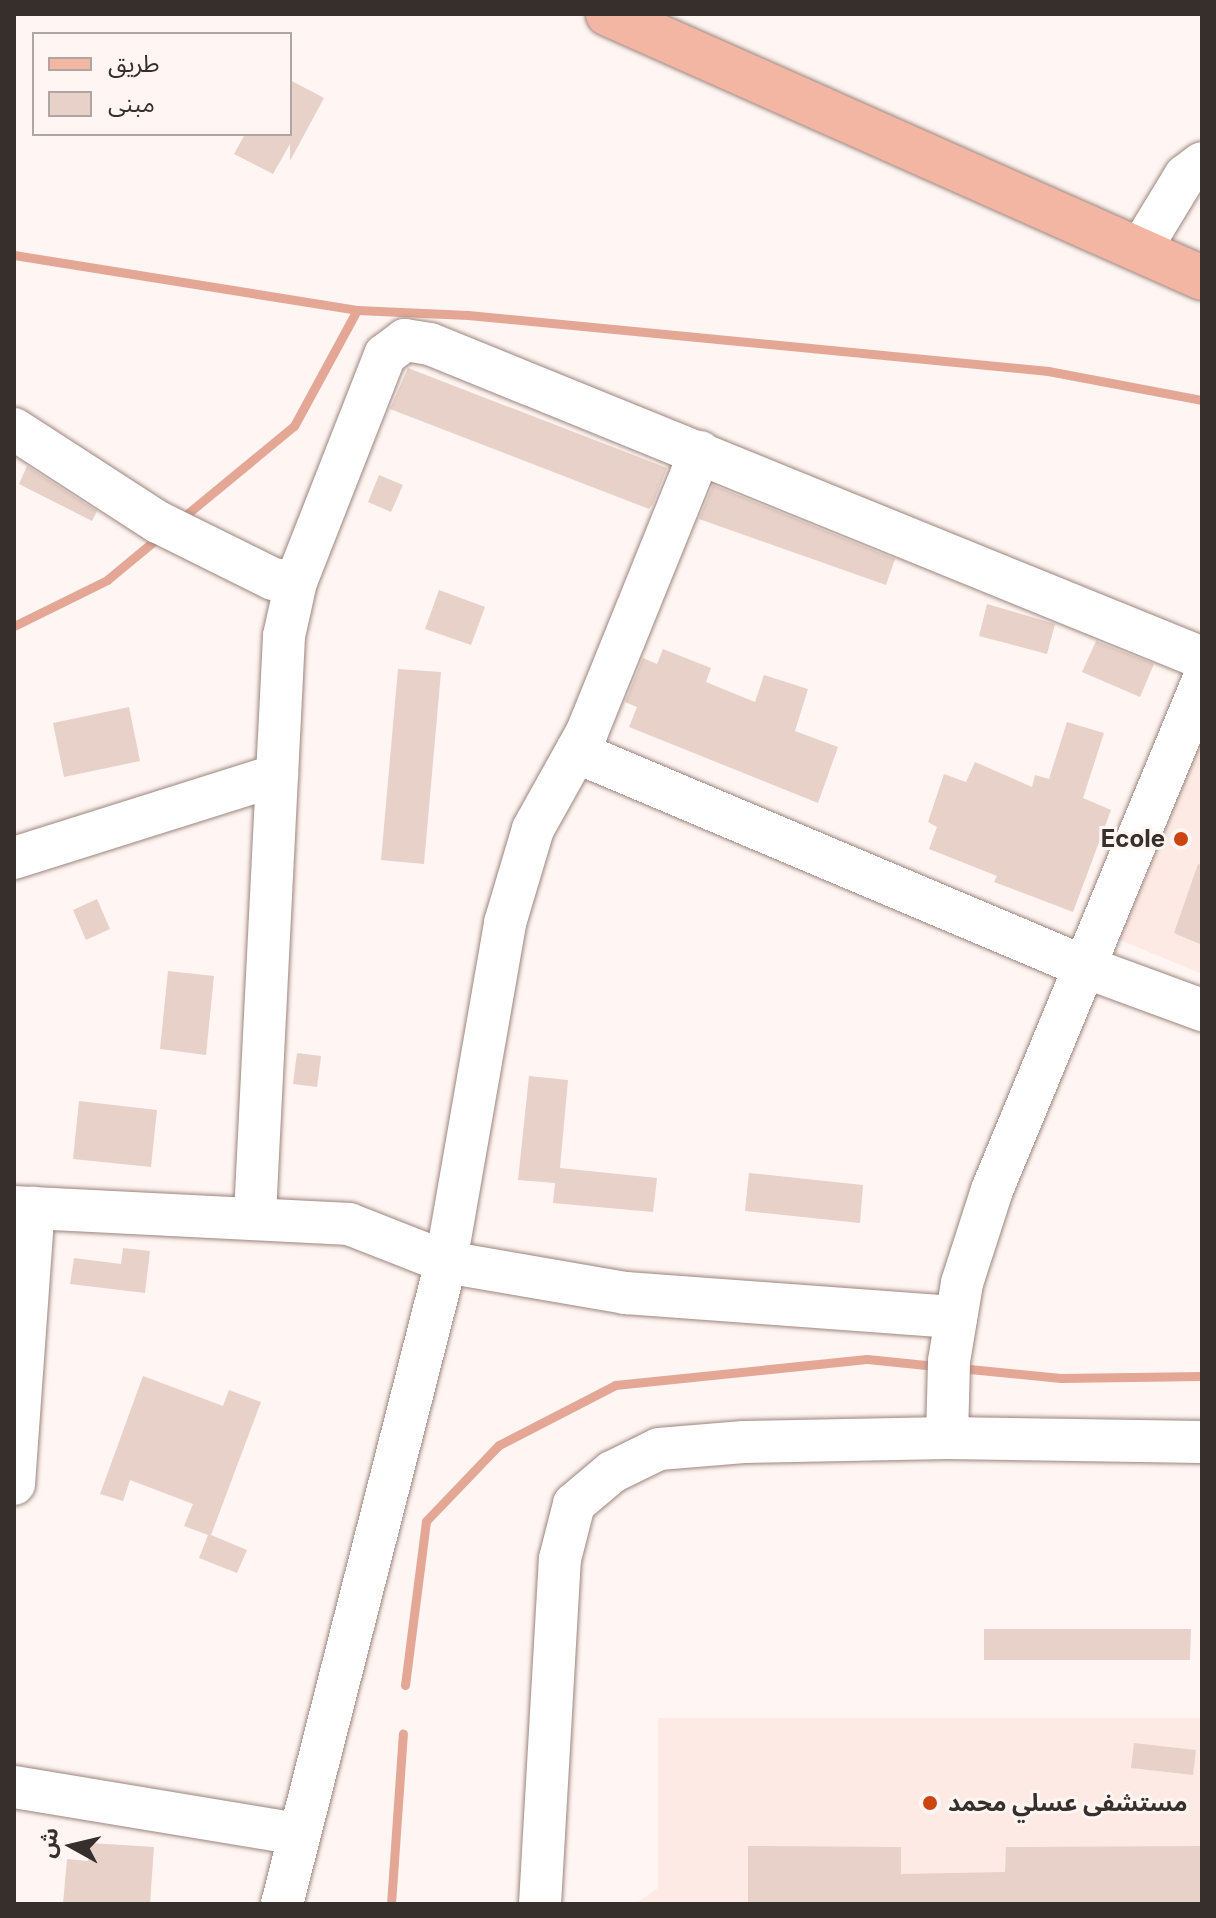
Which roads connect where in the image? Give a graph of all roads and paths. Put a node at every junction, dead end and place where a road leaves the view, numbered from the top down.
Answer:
1 (608, 14) edge
2 (1202, 163) edge
3 (1140, 250) junction
4 (1202, 278) edge
5 (14, 429) edge
6 (700, 452) junction
7 (296, 582) junction
8 (1202, 658) edge
9 (1202, 683) edge
10 (576, 752) junction
11 (277, 775) junction
12 (14, 858) edge
13 (1085, 967) junction
14 (1202, 1010) edge
15 (24, 1207) edge
16 (255, 1215) junction
17 (446, 1262) junction
18 (956, 1317) junction
19 (947, 1438) junction
20 (1202, 1442) edge
21 (14, 1484) edge
22 (14, 1787) edge
23 (299, 1834) junction
24 (282, 1904) edge
25 (540, 1904) edge

1 - 3 main road
2 - 3 street
3 - 4 main road
5 - 7 street
6 - 7 street
6 - 8 street
6 - 10 street
7 - 11 street
9 - 13 street
10 - 13 street
10 - 17 street
11 - 12 street
11 - 16 street
13 - 14 street
13 - 18 street
15 - 16 street
15 - 21 street
16 - 17 street
17 - 18 street
17 - 23 street
18 - 19 street
19 - 20 street
19 - 25 street
22 - 23 street
23 - 24 street

